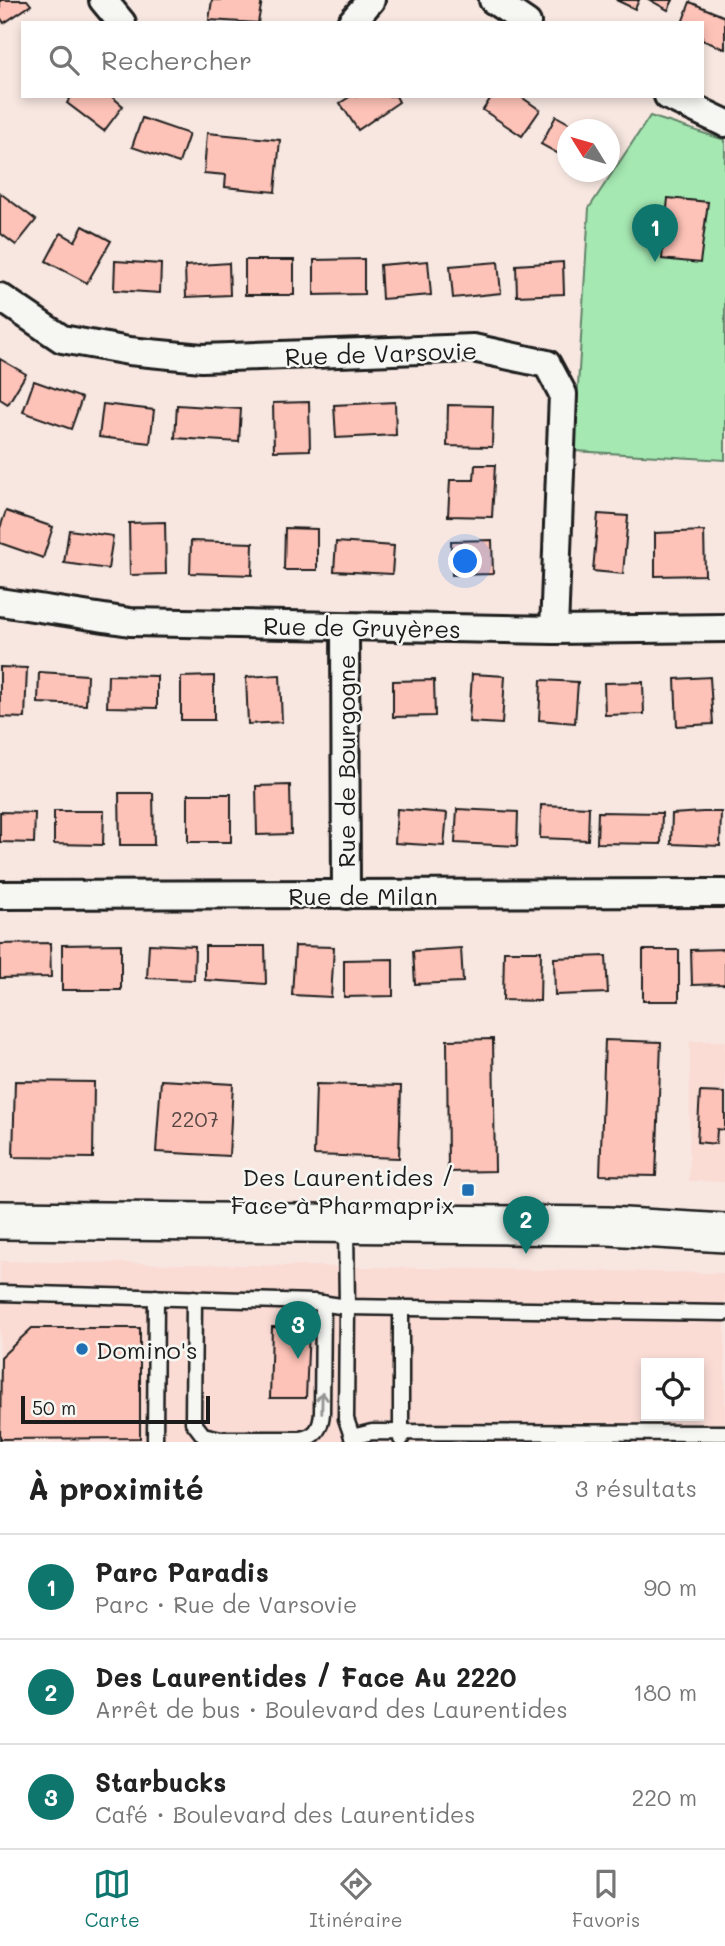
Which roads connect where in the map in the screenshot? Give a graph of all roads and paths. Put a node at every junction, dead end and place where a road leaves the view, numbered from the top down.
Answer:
1 (103, 0) edge
2 (371, 0) edge
3 (492, 0) edge
4 (120, 21) edge
5 (353, 21) edge
6 (524, 21) edge
7 (672, 98) edge
8 (725, 123) edge
9 (0, 297) edge
10 (0, 602) edge
11 (345, 627) junction
12 (725, 628) edge
13 (554, 630) junction
14 (725, 893) edge
15 (0, 895) edge
16 (346, 895) junction
17 (0, 1220) edge
18 (346, 1223) junction
19 (725, 1233) edge
20 (0, 1293) edge
21 (156, 1297) junction
22 (194, 1298) junction
23 (323, 1303) junction
24 (347, 1307) junction
25 (401, 1308) junction
26 (725, 1313) edge
27 (725, 1433) edge
28 (401, 1437) edge
29 (353, 1439) edge
30 (156, 1442) edge

1 - 4 street
2 - 5 street
3 - 6 street
7 - 8 street
9 - 13 street, Rue de Varsovie
10 - 11 street, Rue de Gruyères
11 - 13 street, Rue de Gruyères
11 - 16 street, Rue de Bourgogne
12 - 13 street, Rue de Gruyères
14 - 16 street, Rue de Milan
15 - 16 street, Rue de Milan
17 - 18 main road
18 - 19 main road
18 - 24 lane
20 - 21 lane
21 - 22 lane
21 - 30 lane
22 - 23 lane
22 -> 23 lane
23 - 24 lane
24 - 25 lane
24 - 29 lane
25 - 26 lane
25 - 28 lane
27 - 28 lane
28 - 29 lane

